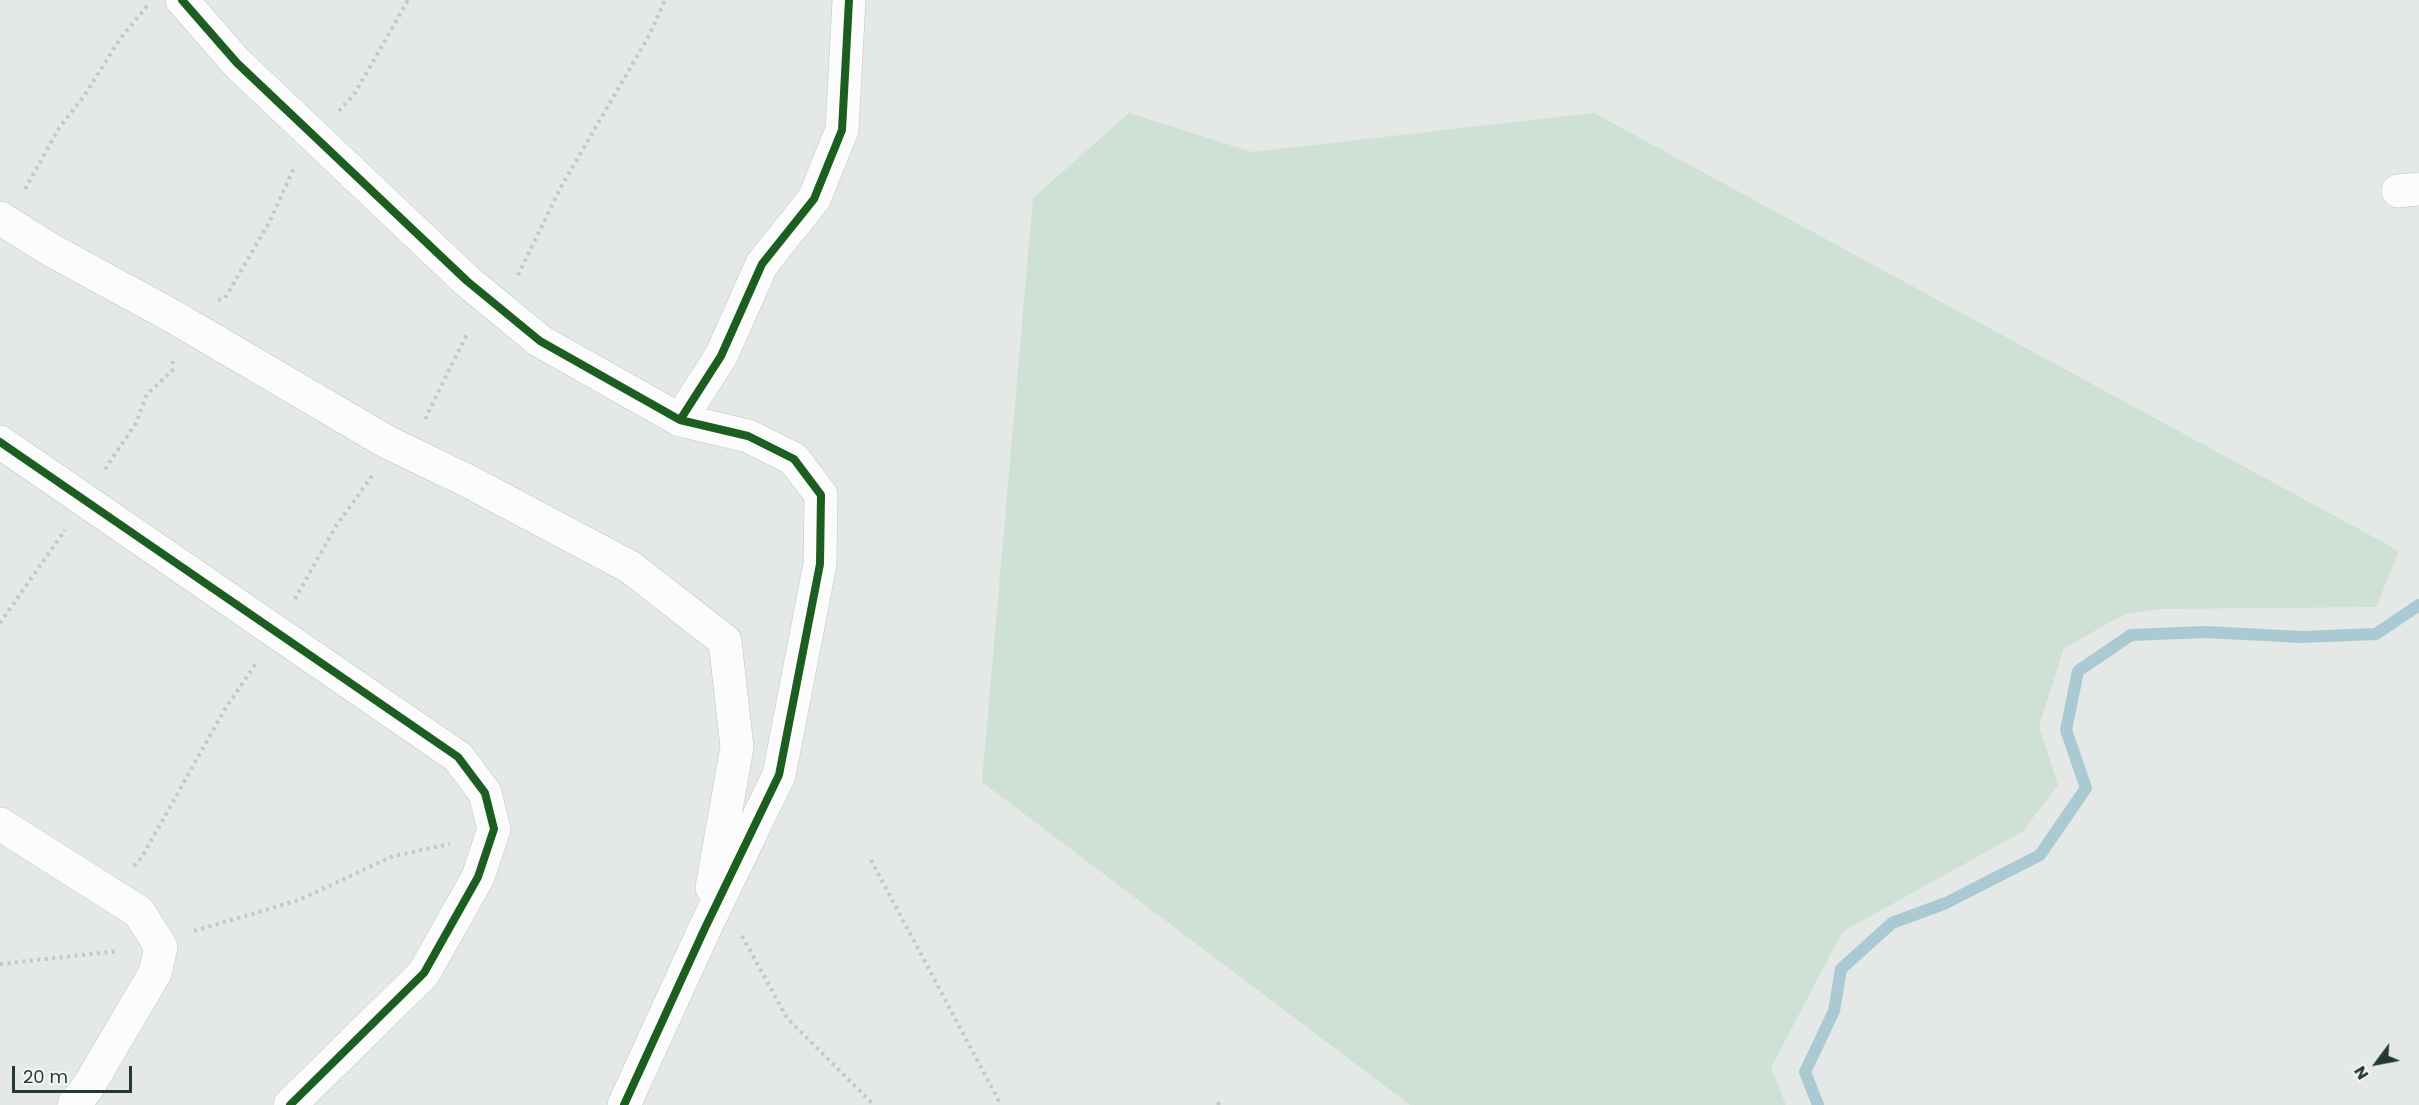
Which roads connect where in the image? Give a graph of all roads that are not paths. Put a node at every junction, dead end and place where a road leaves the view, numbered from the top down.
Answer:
1 (182, 0) edge
2 (849, 0) edge
3 (3, 219) edge
4 (680, 420) junction
5 (0, 442) edge
6 (0, 824) edge
7 (705, 928) junction
8 (74, 1105) edge
9 (290, 1105) edge
10 (624, 1105) edge

1 - 4 street
2 - 4 street
3 - 7 street
4 - 7 street
5 - 9 street
6 - 8 street
7 - 10 street

